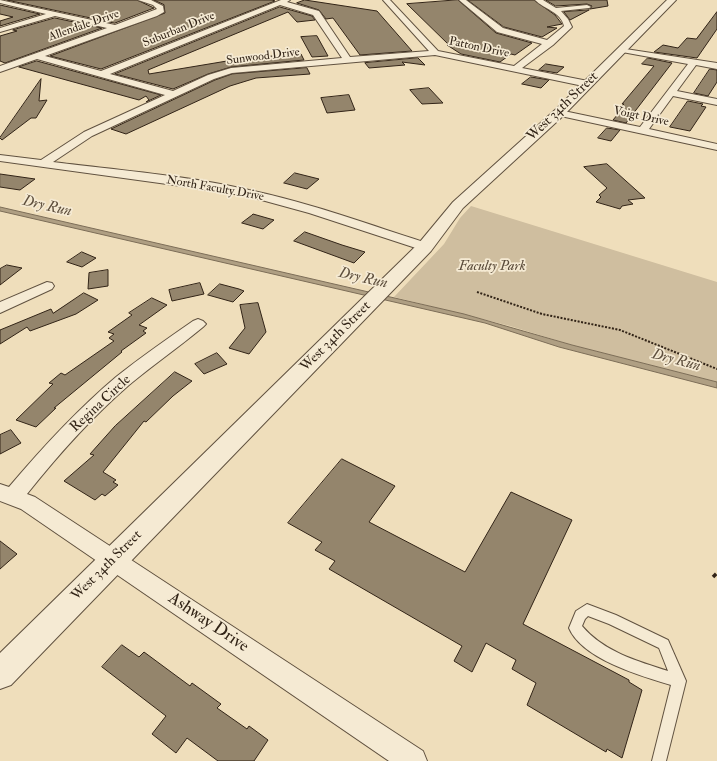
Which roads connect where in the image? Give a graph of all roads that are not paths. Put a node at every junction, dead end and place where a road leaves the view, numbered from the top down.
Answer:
1 (141, 0) edge
2 (386, 0) edge
3 (462, 0) edge
4 (538, 0) edge
5 (672, 0) edge
6 (0, 2) edge
7 (284, 2) edge
8 (587, 7) dead end
9 (553, 10) junction
10 (53, 14) junction
11 (116, 28) junction
12 (0, 30) edge
13 (550, 43) junction
14 (622, 50) junction
15 (435, 53) junction
16 (36, 56) junction
17 (348, 60) junction
18 (694, 62) junction
19 (717, 66) edge
20 (0, 69) edge
21 (516, 69) junction
22 (102, 74) junction
23 (588, 84) junction
24 (671, 93) junction
25 (174, 94) junction
26 (717, 102) edge
27 (559, 112) junction
28 (643, 131) junction
29 (717, 147) edge
30 (0, 158) edge
31 (43, 164) junction
32 (425, 247) junction
33 (47, 286) dead end
34 (0, 308) edge
35 (198, 324) dead end
36 (7, 494) edge
37 (114, 559) junction
38 (0, 674) edge
39 (679, 681) junction
40 (412, 761) edge
41 (659, 761) edge

1 - 11 street, Allendale Drive
2 - 15 street, Patton Drive
3 - 13 street
4 - 9 street
5 - 14 street, West 34th Street
6 - 10 street
7 - 17 street
7 - 22 street, Suburban Drive
8 - 9 street
9 - 13 street
10 - 11 street
10 - 12 street
11 - 16 street, Allendale Drive
13 - 21 street
14 - 18 street
14 - 23 street, West 34th Street
15 - 17 street, Sunwood Drive
15 - 21 street, Patton Drive
16 - 20 street, Allendale Drive
16 - 22 street
17 - 25 street, Sunwood Drive
18 - 19 street
18 - 24 street
21 - 23 street, Patton Drive
22 - 25 street
23 - 27 street, West 34th Street
24 - 26 street
24 - 28 street
25 - 31 street, Sunwood Drive
27 - 28 street, Voigt Drive
27 - 32 street, West 34th Street
28 - 29 street, Voigt Drive
30 - 31 street, North Faculty Drive
31 - 32 street, North Faculty Drive
32 - 37 street, West 34th Street
33 - 34 street
35 - 36 street, Regina Circle
36 - 37 street, Ashway Drive
37 - 38 street, West 34th Street
37 - 40 street, Ashway Drive
39 - 39 lane
39 - 41 lane

